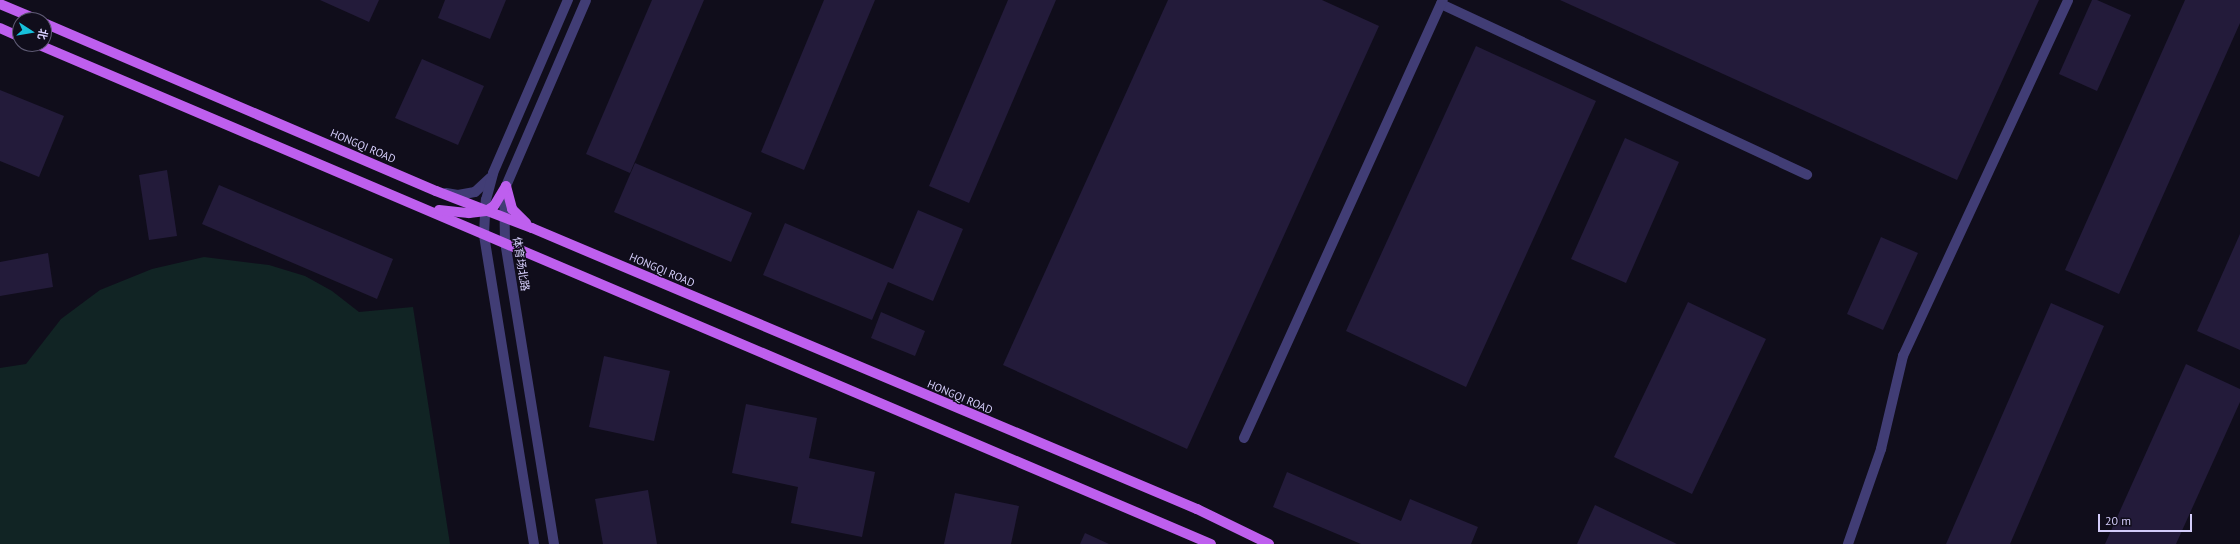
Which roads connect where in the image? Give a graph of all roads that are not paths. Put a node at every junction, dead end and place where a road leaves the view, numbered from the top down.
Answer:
1 (568, 0) edge
2 (586, 0) edge
3 (2068, 0) edge
4 (1442, 2) edge
5 (0, 4) edge
6 (19, 12) edge
7 (52, 25) edge
8 (0, 28) edge
9 (12, 33) edge
10 (52, 50) edge
11 (493, 173) junction
12 (1807, 175) dead end
13 (506, 186) junction
14 (436, 191) junction
15 (425, 208) junction
16 (495, 212) junction
17 (532, 228) junction
18 (503, 230) junction
19 (484, 234) junction
20 (505, 242) junction
21 (524, 250) junction
22 (1244, 438) dead end
23 (534, 544) edge
24 (554, 544) edge
25 (1211, 544) edge
26 (1269, 544) edge
27 (1848, 544) edge

1 - 11 street, 体育场北路
2 - 13 street, 体育场北路
3 - 27 street
4 - 12 street
4 - 22 street
5 - 6 main road
7 - 14 main road, HONGQI ROAD
8 - 9 main road
10 - 15 main road
11 - 14 street
11 - 16 street, 体育场北路
13 - 16 main road
13 - 16 street, 体育场北路
13 - 17 main road
14 - 16 main road, HONGQI ROAD
15 - 16 main road
15 - 19 main road
16 - 17 main road, HONGQI ROAD
16 - 18 street, 体育场北路
16 - 19 street, 体育场北路
17 - 26 main road, HONGQI ROAD
18 - 20 street, 体育场北路
18 - 21 street
19 - 20 main road
19 - 23 street, 体育场北路
20 - 21 main road
20 - 24 street, 体育场北路
21 - 25 main road

